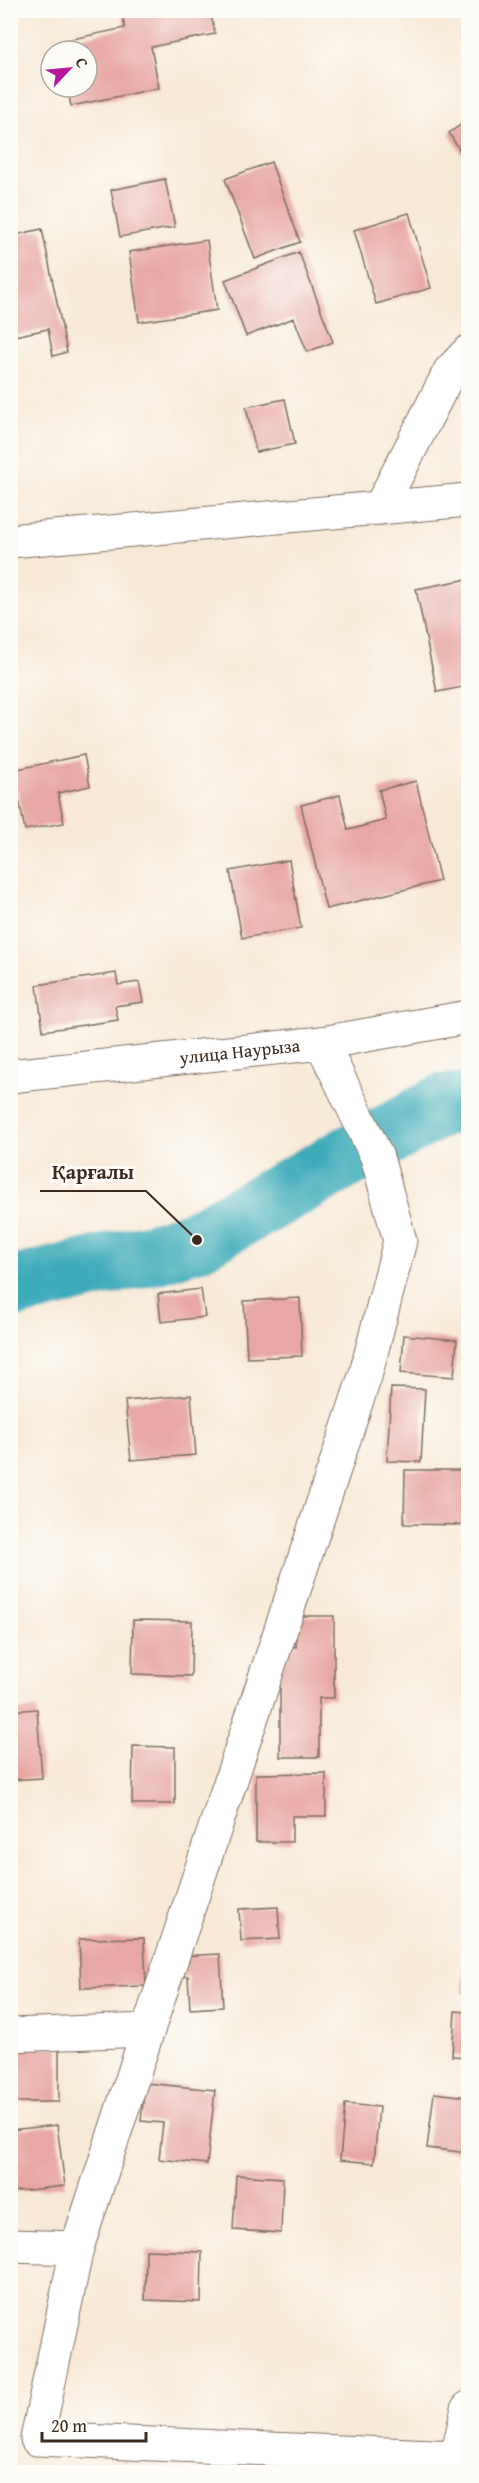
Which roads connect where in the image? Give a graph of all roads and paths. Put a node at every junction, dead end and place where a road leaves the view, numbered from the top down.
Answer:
1 (468, 352) edge
2 (468, 500) edge
3 (380, 508) junction
4 (10, 541) edge
5 (468, 1017) edge
6 (322, 1043) junction
7 (10, 1076) edge
8 (147, 2030) junction
9 (10, 2035) edge
10 (10, 2246) edge
11 (77, 2248) junction
12 (468, 2408) edge
13 (461, 2467) edge

1 - 3 street
2 - 3 street
3 - 4 street
5 - 6 street, улица Наурыза
6 - 7 street, улица Наурыза
6 - 8 street
8 - 9 street
8 - 11 street
10 - 11 street
11 - 13 street
12 - 13 street

